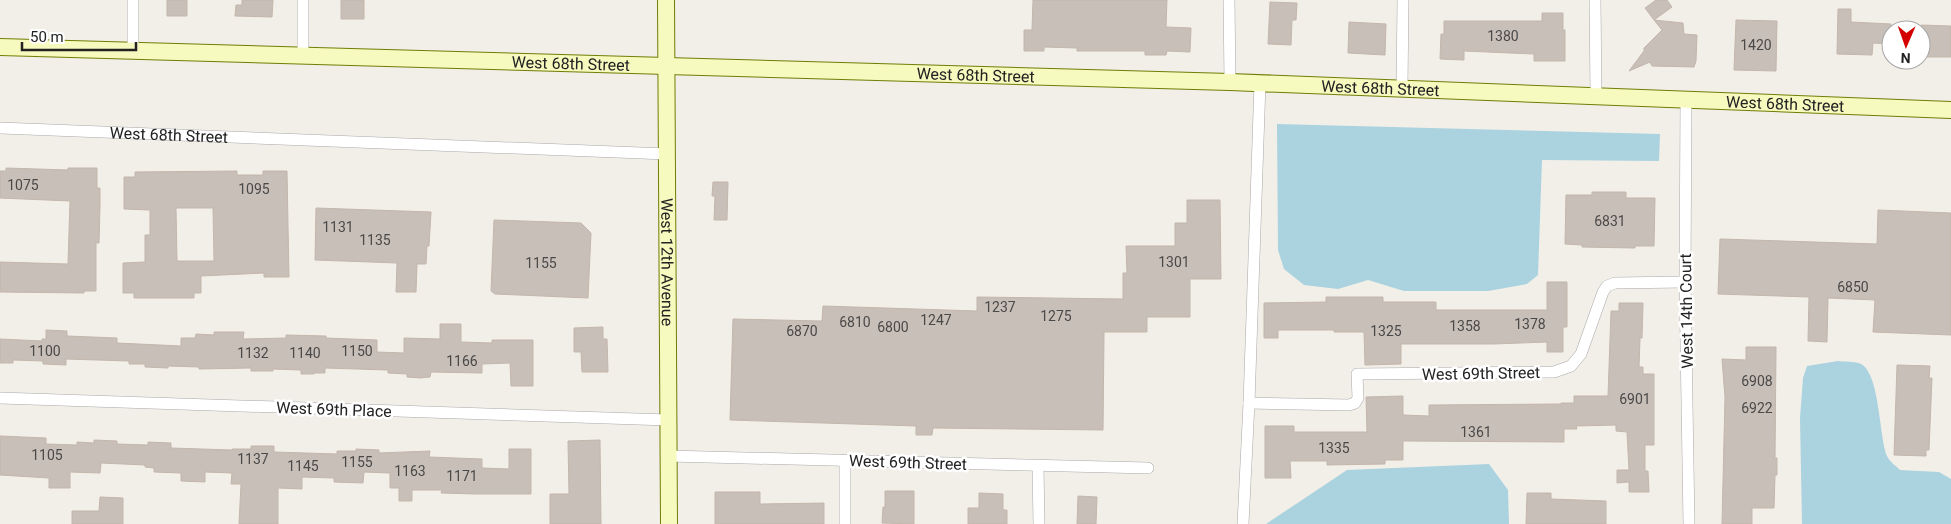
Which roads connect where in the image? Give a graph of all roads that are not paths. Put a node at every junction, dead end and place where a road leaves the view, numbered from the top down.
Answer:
1 (133, 0) edge
2 (303, 0) edge
3 (666, 0) edge
4 (1229, 0) edge
5 (1402, 0) edge
6 (1595, 0) edge
7 (0, 47) edge
8 (133, 51) junction
9 (303, 56) junction
10 (667, 66) junction
11 (1230, 82) junction
12 (1260, 83) junction
13 (1402, 88) junction
14 (1596, 96) junction
15 (1686, 99) junction
16 (1951, 110) edge
17 (0, 128) edge
18 (667, 154) junction
19 (1685, 282) junction
20 (0, 398) edge
21 (1249, 403) junction
22 (668, 420) junction
23 (669, 456) junction
24 (844, 460) junction
25 (1038, 466) junction
26 (1148, 468) dead end
27 (669, 524) edge
28 (845, 524) edge
29 (1039, 524) edge
30 (1243, 524) edge
31 (1689, 524) edge

1 - 8 street
2 - 9 street
3 - 10 main road, West 12th Avenue
4 - 11 street
5 - 13 street
6 - 14 street
7 - 8 main road, West 68th Street
8 - 9 main road, West 68th Street
9 - 10 main road, West 68th Street
10 - 11 main road, West 68th Street
10 - 18 main road, West 12th Avenue
11 - 12 main road, West 68th Street
12 - 13 main road, West 68th Street
12 - 21 street
13 - 14 main road, West 68th Street
14 - 15 main road, West 68th Street
15 - 16 main road, West 68th Street
15 - 19 street, West 14th Court
17 - 18 street, West 68th Street
18 - 22 main road, West 12th Avenue
19 - 21 street, West 69th Street
19 - 31 street, West 14th Court
20 - 22 street, West 69th Place
21 - 30 street
22 - 23 main road, West 12th Avenue
23 - 24 street, West 69th Street
23 - 27 main road, West 12th Avenue
24 - 25 street, West 69th Street
24 - 28 street
25 - 26 street, West 69th Street
25 - 29 street

